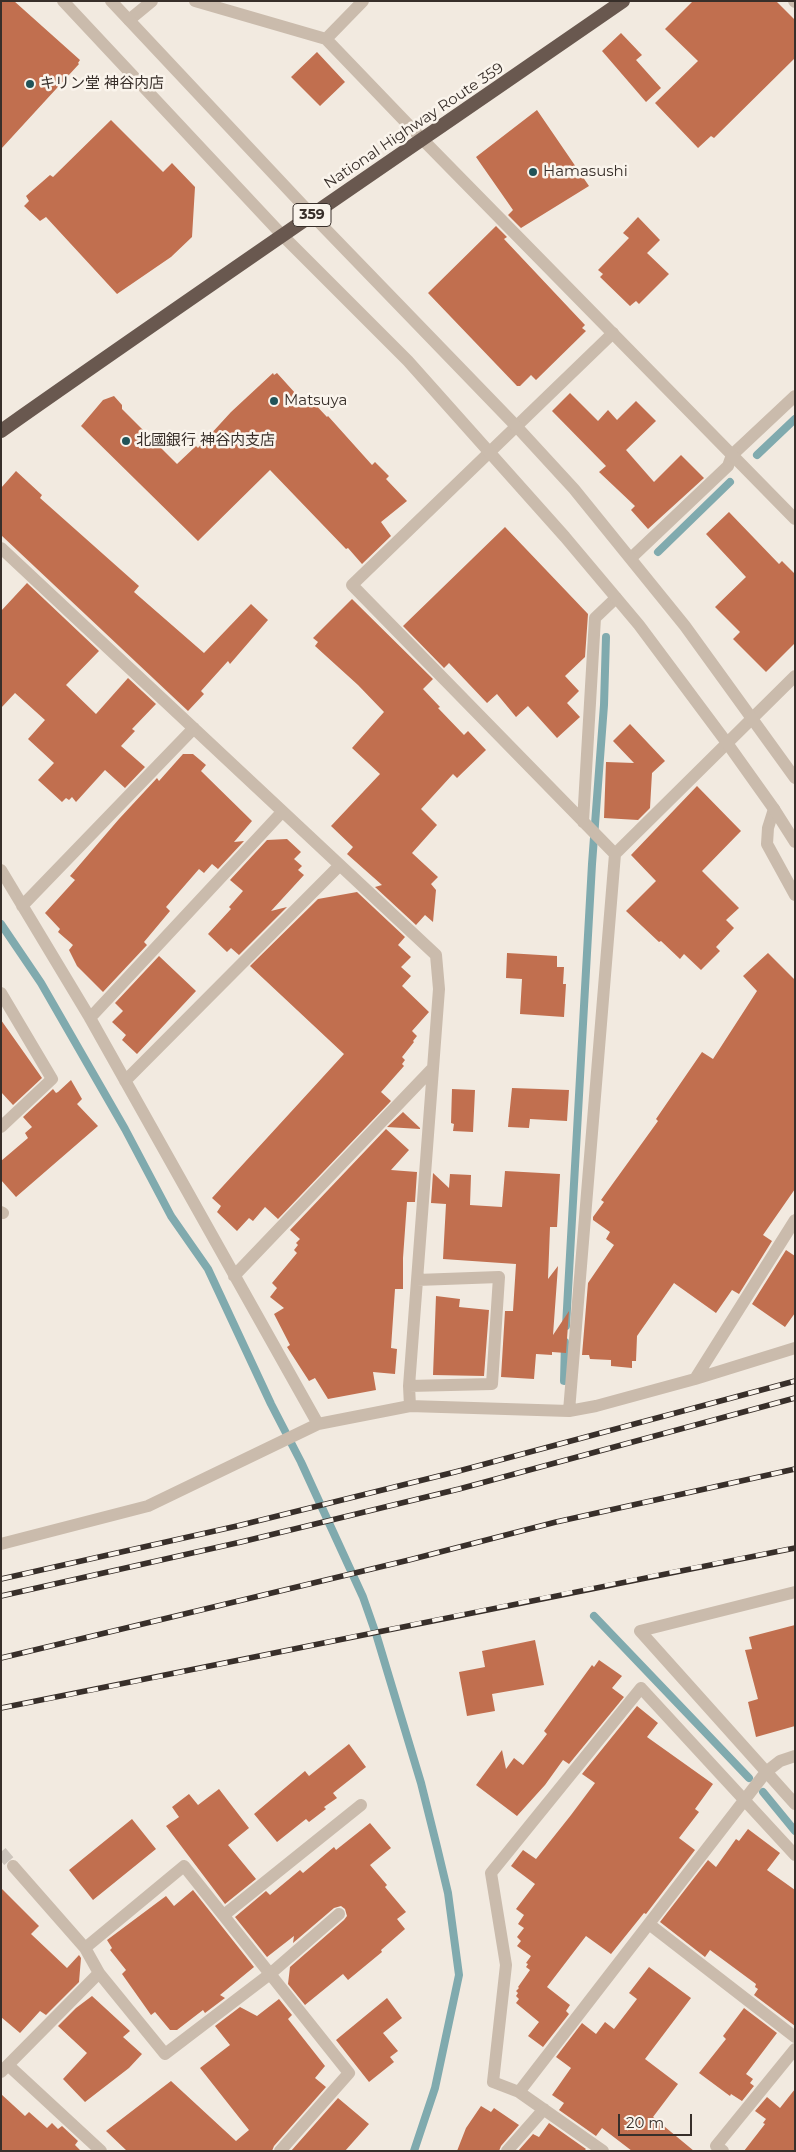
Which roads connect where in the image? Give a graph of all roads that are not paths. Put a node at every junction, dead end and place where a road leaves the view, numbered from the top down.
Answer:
1 (63, 1) edge
2 (111, 1) edge
3 (152, 1) edge
4 (195, 1) edge
5 (363, 1) edge
6 (623, 1) edge
7 (129, 20) junction
8 (326, 39) junction
9 (422, 140) junction
10 (312, 215) junction
11 (283, 236) junction
12 (613, 333) junction
13 (795, 396) edge
14 (517, 427) junction
15 (1, 431) edge
16 (491, 452) junction
17 (732, 455) junction
18 (795, 519) edge
19 (1, 548) edge
20 (632, 558) junction
21 (616, 598) junction
22 (795, 676) edge
23 (753, 717) junction
24 (194, 728) junction
25 (727, 743) junction
26 (795, 778) edge
27 (774, 809) junction
28 (282, 812) junction
29 (585, 823) junction
30 (795, 842) edge
31 (615, 854) junction
32 (340, 865) junction
33 (1, 870) edge
34 (795, 895) edge
35 (22, 906) junction
36 (1, 993) edge
37 (90, 1018) junction
38 (433, 1068) junction
39 (125, 1081) junction
40 (1, 1127) edge
41 (795, 1220) edge
42 (234, 1276) junction
43 (417, 1280) junction
44 (795, 1348) edge
45 (695, 1379) junction
46 (409, 1386) junction
47 (410, 1406) junction
48 (569, 1411) junction
49 (318, 1424) junction
50 (1, 1544) edge
51 (795, 1592) edge
52 (795, 1756) edge
53 (766, 1772) junction
54 (744, 1799) junction
55 (795, 1804) edge
56 (361, 1805) dead end
57 (795, 1854) edge
58 (13, 1866) tunnel mouth
59 (339, 1914) dead end
60 (224, 1915) junction
61 (649, 1924) junction
62 (85, 1948) junction
63 (99, 1973) junction
64 (270, 1974) junction
65 (795, 2037) edge
66 (795, 2049) edge
67 (5, 2069) edge
68 (519, 2092) junction
69 (544, 2109) junction
70 (101, 2151) edge
71 (280, 2151) edge
72 (507, 2151) edge
73 (604, 2151) edge
74 (723, 2151) edge

1 - 11 street
2 - 7 street
3 - 7 street
4 - 8 street
5 - 8 street
6 - 9 highway, National Highway Route 359 / 359
7 - 10 street
8 - 9 street
9 - 10 highway, National Highway Route 359 / 359
9 - 12 street
10 - 11 highway, National Highway Route 359 / 359
10 - 14 street
11 - 15 highway, National Highway Route 359 / 359
11 - 16 street
12 - 14 street
12 - 17 street
13 - 17 street
14 - 16 street
14 - 20 street
16 - 21 street
16 - 29 street
17 - 18 street
17 - 20 street
19 - 24 street
20 - 23 street
21 - 25 street
21 - 29 street
22 - 23 street
23 - 25 street
23 - 26 street
24 - 28 street
24 - 35 street
25 - 27 street
25 - 31 street
27 - 30 street
27 - 34 street
28 - 32 street
28 - 37 street
29 - 31 street
31 - 48 street
32 - 38 street
32 - 39 street
33 - 35 street
35 - 37 street
36 - 40 street
37 - 39 street
38 - 42 street
38 - 43 street
39 - 42 street
41 - 45 street
42 - 49 street
43 - 46 street
43 - 46 street
44 - 45 street
45 - 48 street
46 - 47 street
47 - 48 street
47 - 49 street
49 - 50 street
51 - 53 street
52 - 53 street
53 - 54 street
53 - 55 street
54 - 57 street
54 - 61 street
54 - 68 street
56 - 60 street
58 - 62 street
59 - 64 street
60 - 62 street
60 - 64 street
61 - 65 street
61 - 68 street
62 - 63 street
63 - 64 street
63 - 67 street
64 - 71 street
66 - 74 street
67 - 70 street
68 - 69 street
69 - 72 street
69 - 73 street

